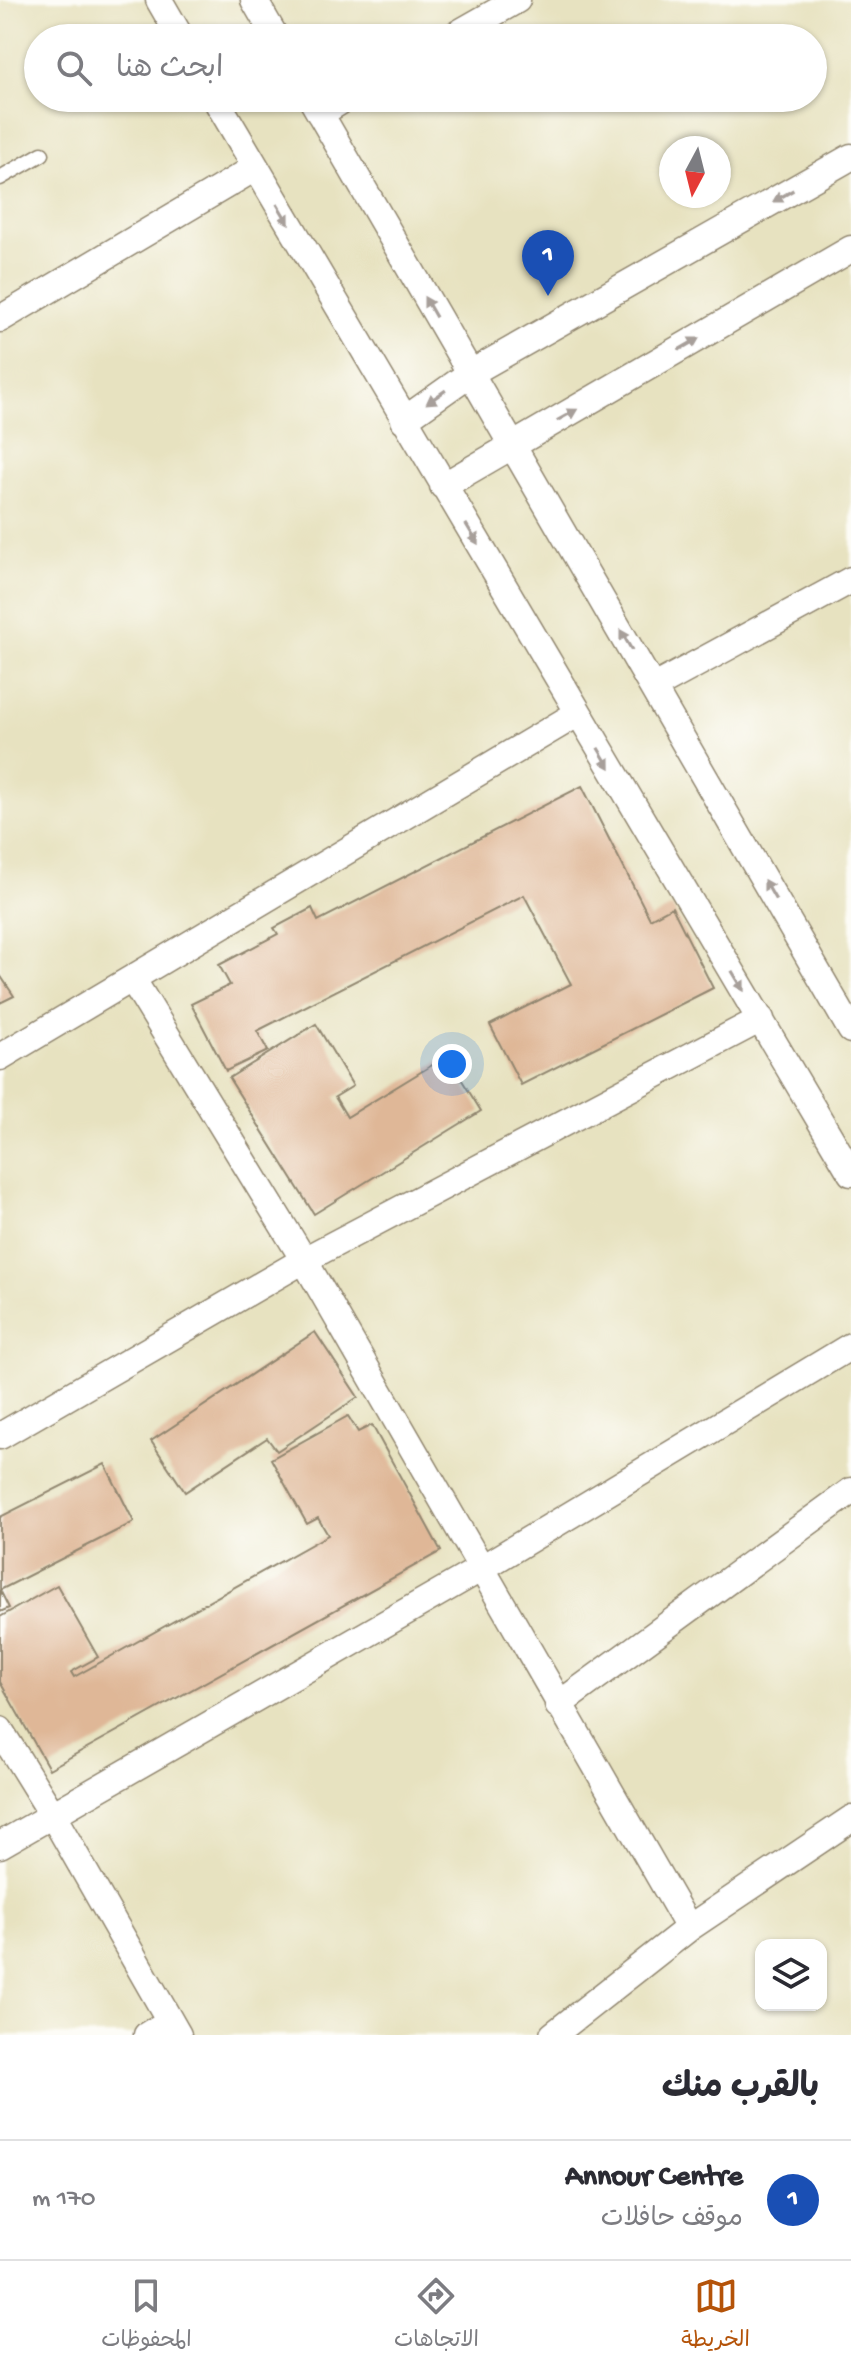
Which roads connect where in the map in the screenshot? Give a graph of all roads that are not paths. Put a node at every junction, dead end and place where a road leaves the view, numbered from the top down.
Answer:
1 (159, 0) edge
2 (254, 0) edge
3 (517, 0) edge
4 (173, 24) edge
5 (268, 24) edge
6 (475, 24) edge
7 (223, 112) edge
8 (318, 112) edge
9 (42, 154) dead end
10 (851, 157) edge
11 (255, 168) junction
12 (0, 178) edge
13 (851, 249) edge
14 (0, 319) edge
15 (469, 374) junction
16 (404, 420) junction
17 (511, 445) junction
18 (443, 486) junction
19 (851, 580) edge
20 (654, 687) junction
21 (577, 714) junction
22 (133, 980) junction
23 (761, 1019) junction
24 (851, 1030) edge
25 (0, 1057) edge
26 (851, 1173) edge
27 (304, 1260) junction
28 (851, 1346) edge
29 (0, 1436) edge
30 (851, 1491) edge
31 (482, 1568) junction
32 (558, 1705) junction
33 (0, 1730) edge
34 (52, 1814) junction
35 (851, 1819) edge
36 (0, 1845) edge
37 (689, 1928) junction
38 (174, 2028) edge
39 (147, 2035) edge
40 (553, 2035) edge

1 - 4 street
2 - 5 street
3 - 6 street
7 - 11 street
15 -> 8 street
9 - 12 lane
10 -> 15 street
11 - 14 street
11 -> 16 street
17 -> 13 street
15 -> 16 street
15 - 17 street
16 - 18 street
17 - 18 street
20 -> 17 street
18 -> 21 street
19 - 20 street
24 -> 20 street
21 - 22 street
21 -> 23 street
22 - 25 street
22 - 27 street
23 - 26 street
23 - 27 street
27 - 29 street
27 - 31 street
28 - 31 street
30 - 32 street
31 - 32 street
31 - 34 street
32 - 37 street
33 - 34 street
34 - 36 street
34 - 38 street
35 - 37 street
37 - 40 street
38 - 39 street

